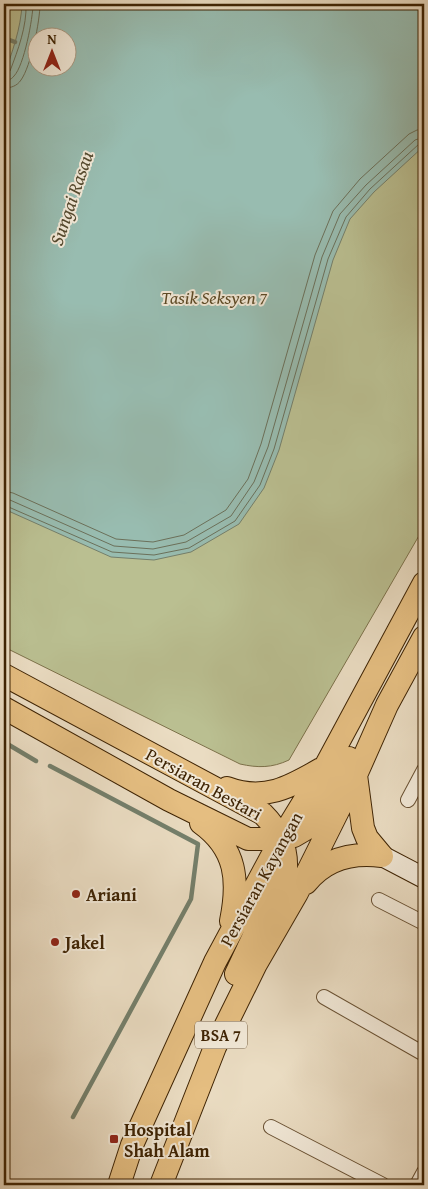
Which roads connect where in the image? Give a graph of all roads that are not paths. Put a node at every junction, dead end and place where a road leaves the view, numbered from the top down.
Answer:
1 (424, 583) edge
2 (424, 637) edge
3 (4, 675) edge
4 (387, 705) junction
5 (4, 708) edge
6 (146, 752) junction
7 (325, 767) junction
8 (424, 770) edge
9 (356, 775) junction
10 (169, 800) junction
11 (408, 800) dead end
12 (281, 839) junction
13 (382, 856) junction
14 (424, 878) edge
15 (297, 893) junction
16 (379, 900) dead end
17 (424, 924) edge
18 (228, 939) junction
19 (324, 997) dead end
20 (215, 1047) junction
21 (424, 1054) edge
22 (271, 1126) dead end
23 (424, 1172) edge
24 (119, 1185) edge
25 (161, 1185) edge
26 (383, 1185) edge
27 (417, 1185) edge

1 - 7 main road, Persiaran Kayangan / BSA 7
2 - 4 main road, Persiaran Kayangan / BSA 7
3 - 6 main road, Persiaran Bestari
4 - 9 main road, Persiaran Kayangan / BSA 7
4 - 12 main road
5 - 10 main road, Persiaran Bestari
6 - 7 main road
6 - 12 main road, Persiaran Bestari
7 - 12 main road, Persiaran Kayangan / BSA 7
8 - 11 street
9 - 13 main road
9 - 15 main road, Persiaran Kayangan / BSA 7
10 - 12 main road, Persiaran Bestari
10 - 18 main road
12 - 18 main road, Persiaran Kayangan / BSA 7
12 - 20 main road
13 - 14 street
13 - 15 main road
15 - 20 main road, Persiaran Kayangan / BSA 7
16 - 17 street
18 - 24 main road, Persiaran Kayangan / BSA 7
19 - 21 street
20 - 25 main road, Persiaran Kayangan / BSA 7
22 - 26 street
23 - 27 street

